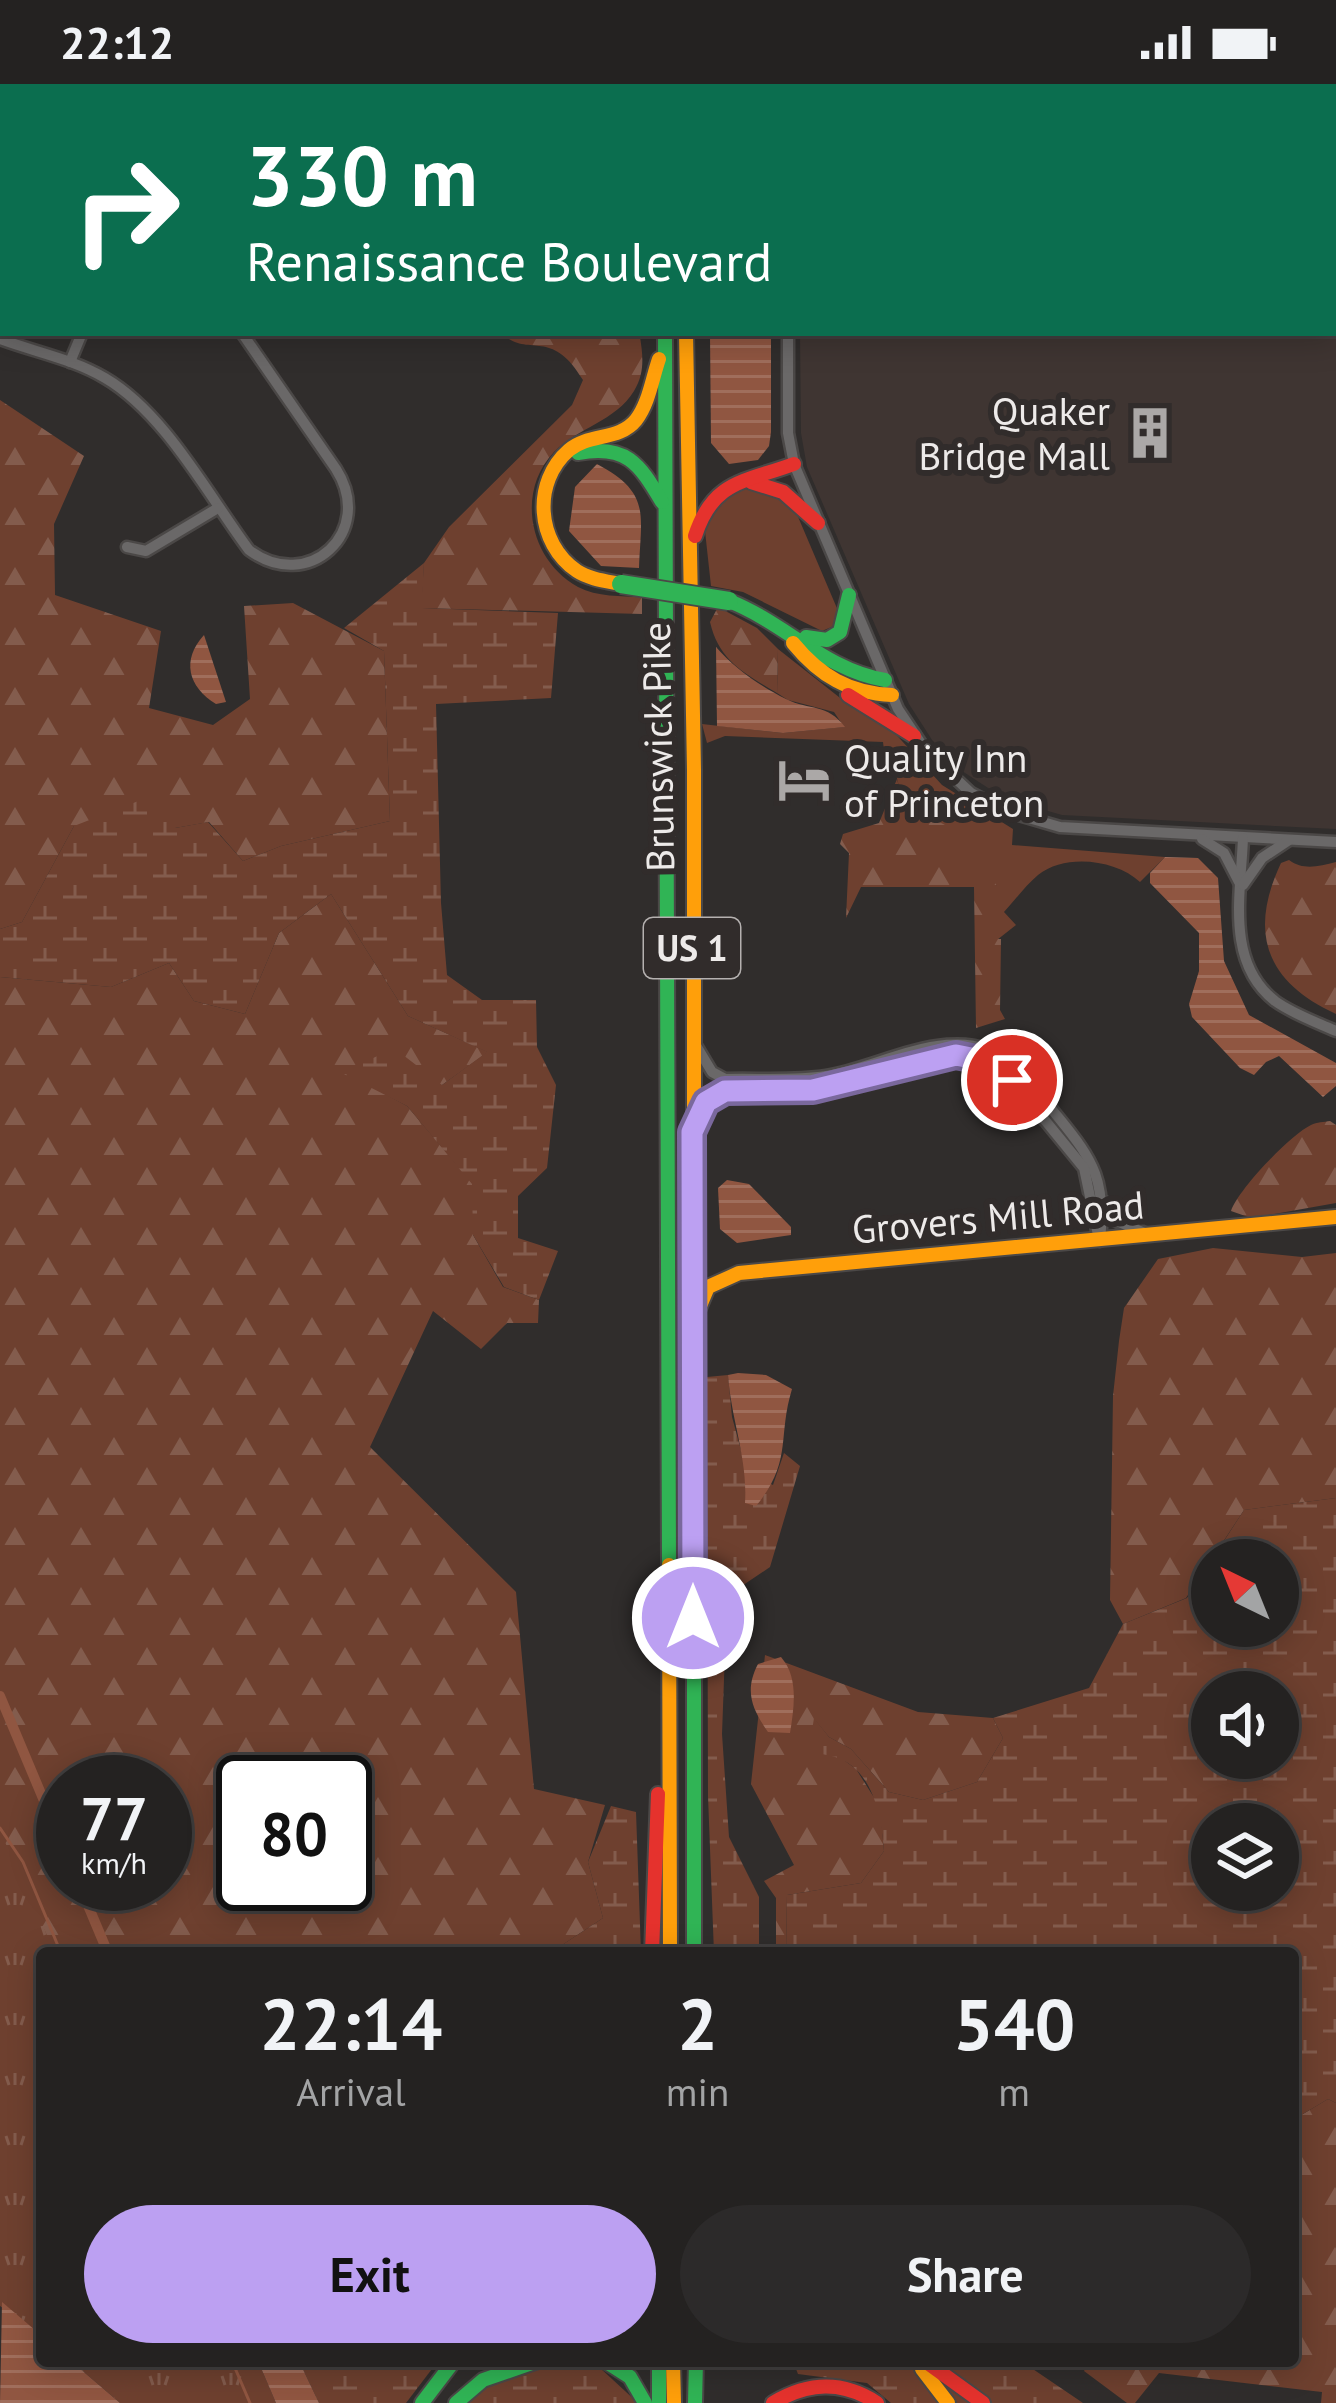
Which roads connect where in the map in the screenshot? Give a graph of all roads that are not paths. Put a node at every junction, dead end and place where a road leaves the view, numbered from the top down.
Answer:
1 (81, 336) edge
2 (244, 336) edge
3 (686, 336) edge
4 (788, 336) edge
5 (665, 338) edge
6 (0, 339) edge
7 (70, 362) junction
8 (794, 464) junction
9 (550, 474) junction
10 (746, 482) junction
11 (664, 507) junction
12 (218, 508) junction
13 (818, 523) junction
14 (127, 547) dead end
15 (688, 573) junction
16 (849, 595) junction
17 (784, 629) junction
18 (826, 677) junction
19 (888, 687) junction
20 (914, 736) junction
21 (1193, 835) junction
22 (1243, 838) junction
23 (1289, 840) junction
24 (1336, 842) edge
25 (1241, 887) junction
26 (692, 1029) junction
27 (1336, 1031) edge
28 (692, 1132) junction
29 (1102, 1194) junction
30 (1336, 1217) edge
31 (1154, 1236) junction
32 (1100, 1241) junction
33 (694, 1324) junction
34 (693, 1570) junction
35 (668, 1604) junction
36 (652, 1947) edge
37 (670, 1947) edge
38 (694, 1947) edge
39 (706, 1947) edge
40 (449, 2367) edge
41 (521, 2367) edge
42 (614, 2367) edge
43 (658, 2367) edge
44 (673, 2367) edge
45 (696, 2367) edge
46 (920, 2367) edge
47 (933, 2367) edge
48 (422, 2403) edge
49 (456, 2403) edge
50 (645, 2403) edge
51 (659, 2403) edge
52 (674, 2403) edge
53 (694, 2403) edge
54 (773, 2403) edge
55 (878, 2403) edge
56 (948, 2403) edge
57 (983, 2403) edge

1 - 7 street
2 - 12 street
3 - 15 main road, Brunswick Pike / US 1
4 - 8 street
5 - 9 main road
5 - 11 main road, Brunswick Pike / US 1
6 - 7 street
7 - 12 street
8 - 10 main road
8 - 13 street
9 - 11 main road
9 - 17 main road, bridge
10 - 13 main road
10 - 15 main road
11 - 35 main road, Brunswick Pike / US 1
12 - 14 street
13 - 16 street
15 - 26 main road, Brunswick Pike / US 1
16 - 17 main road
16 - 19 street
17 - 18 main road
17 - 19 main road
18 - 19 main road
18 - 20 main road
19 - 20 street
20 - 21 street
21 - 22 street
21 - 25 street
22 - 23 street
22 - 25 street
23 - 24 street
23 - 25 street
25 - 27 street
26 - 28 main road, Brunswick Pike / US 1
26 - 29 street
28 - 32 street
28 - 33 main road, Brunswick Pike / US 1
29 - 31 street
29 - 32 street
30 - 31 main road, Grovers Mill Road
31 - 32 main road, Grovers Mill Road
32 - 33 main road, Grovers Mill Road
33 - 34 main road, Brunswick Pike / US 1
34 - 38 main road, Brunswick Pike / US 1
34 - 39 main road
35 - 36 main road
35 - 37 main road, Brunswick Pike / US 1
40 - 48 main road
41 - 49 main road
42 - 50 main road
43 - 51 main road
44 - 52 main road
45 - 53 main road
46 - 56 main road
47 - 57 main road
54 - 55 main road

